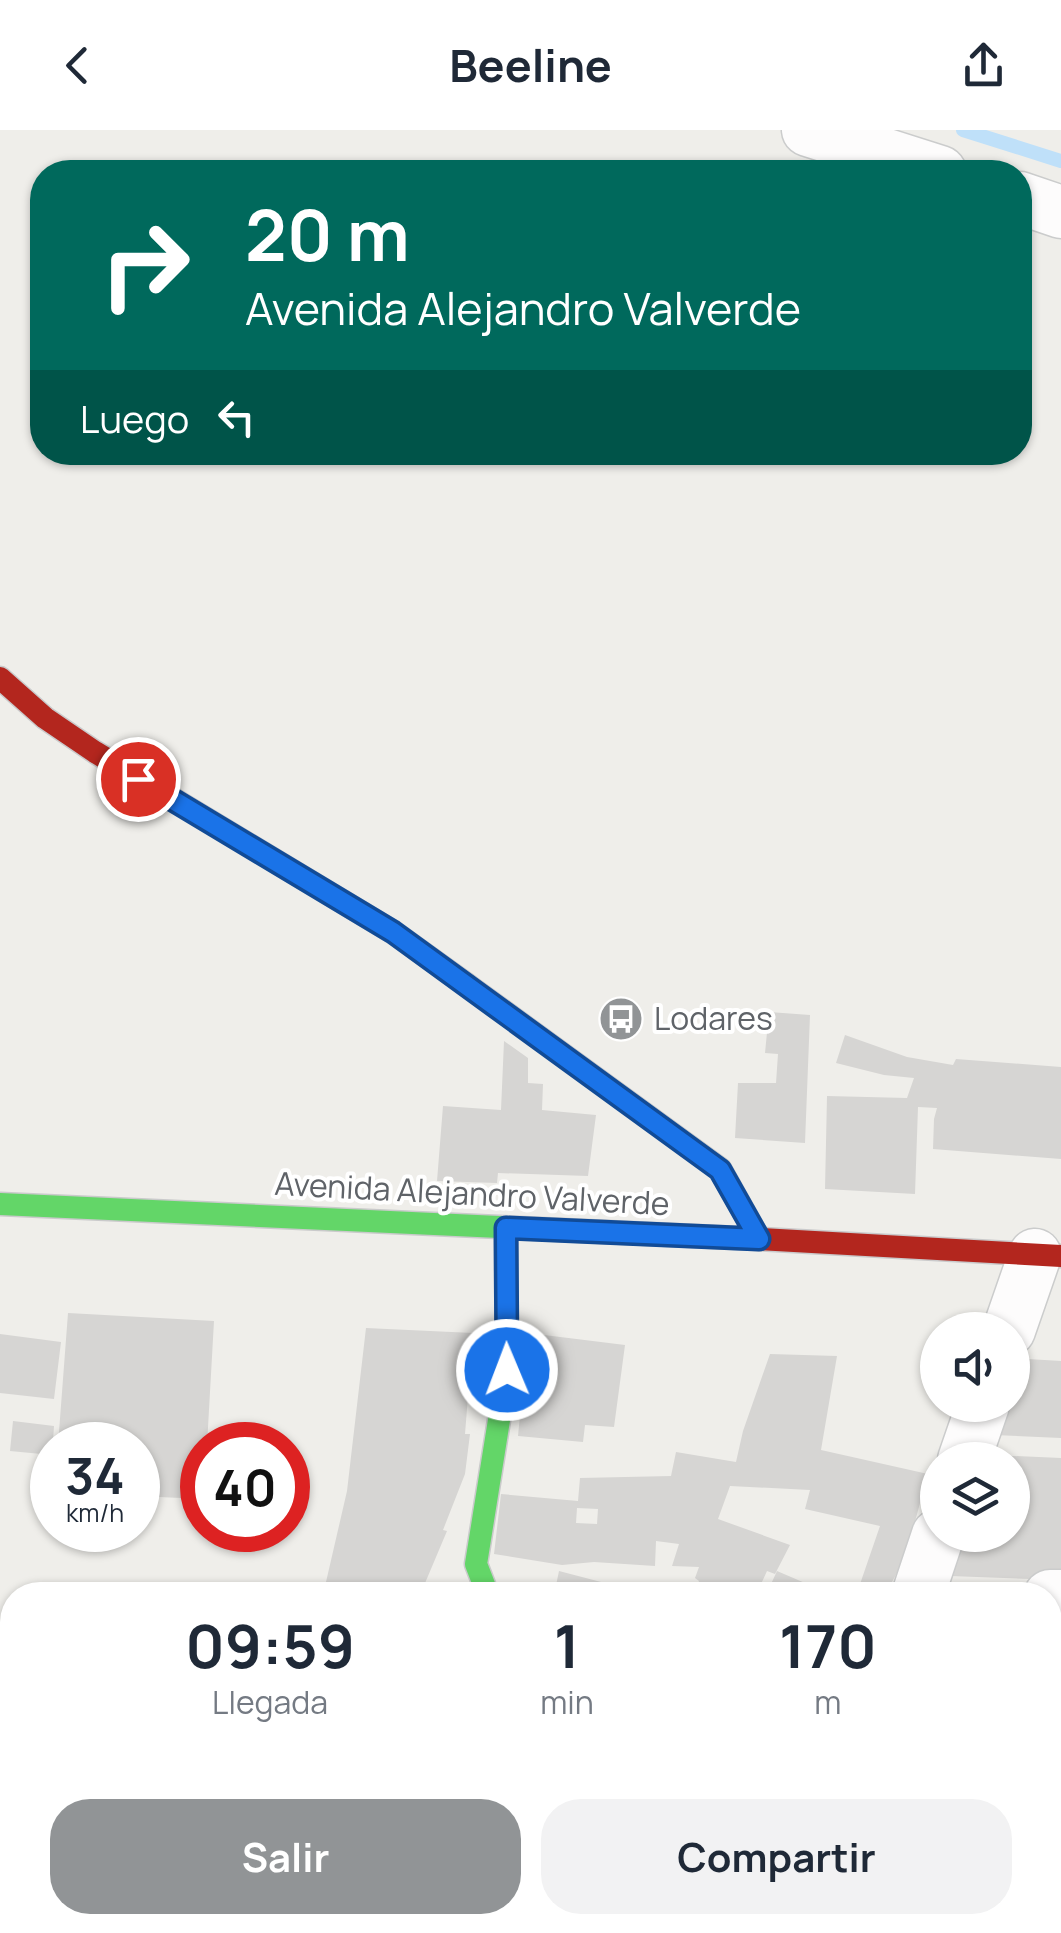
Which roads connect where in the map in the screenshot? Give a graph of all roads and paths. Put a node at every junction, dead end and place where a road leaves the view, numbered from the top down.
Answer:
1 (808, 130) edge
2 (902, 160) edge
3 (1032, 202) edge
4 (1061, 212) edge
5 (0, 678) edge
6 (0, 1204) edge
7 (506, 1228) junction
8 (759, 1239) junction
9 (1048, 1255) edge
10 (1018, 1312) edge
11 (932, 1552) edge
12 (483, 1582) edge
13 (922, 1582) edge

1 - 2 street
3 - 4 street
5 - 8 main road
6 - 7 main road, Avenida Alejandro Valverde
7 - 8 main road, Avenida Alejandro Valverde
7 - 12 main road
8 - 9 main road, Avenida Alejandro Valverde
9 - 10 street
11 - 13 street

